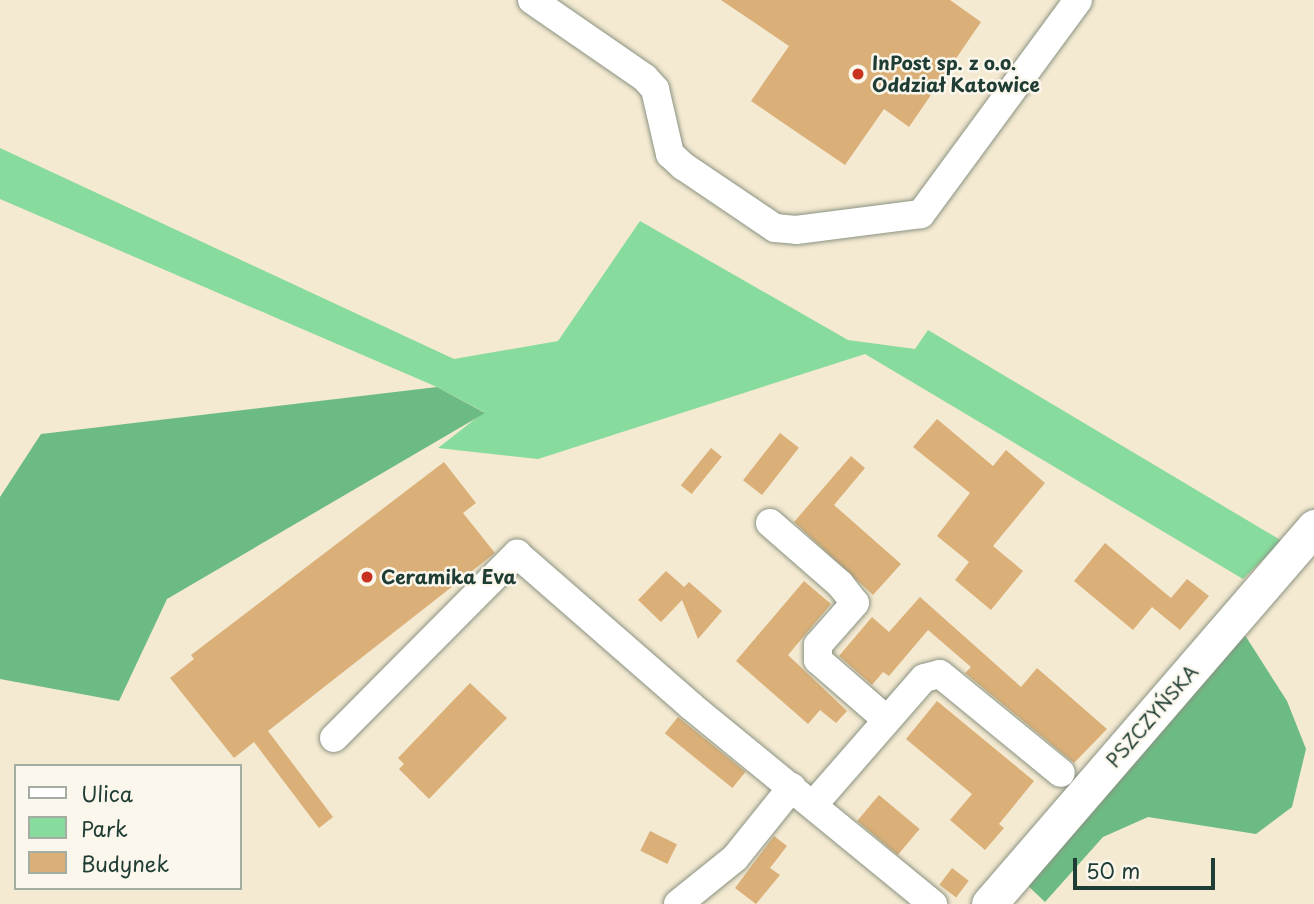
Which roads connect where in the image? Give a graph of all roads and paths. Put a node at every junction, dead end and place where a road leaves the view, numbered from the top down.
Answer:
1 (532, 0) edge
2 (1078, 0) edge
3 (770, 523) dead end
4 (1314, 527) edge
5 (887, 720) junction
6 (334, 738) dead end
7 (1061, 773) dead end
8 (803, 795) junction
9 (678, 904) edge
10 (933, 904) edge
11 (989, 904) edge

1 - 2 lane
3 - 5 lane
4 - 11 main road, PSZCZYŃSKA
5 - 7 lane
5 - 8 lane
6 - 8 lane
8 - 9 lane
8 - 10 lane

